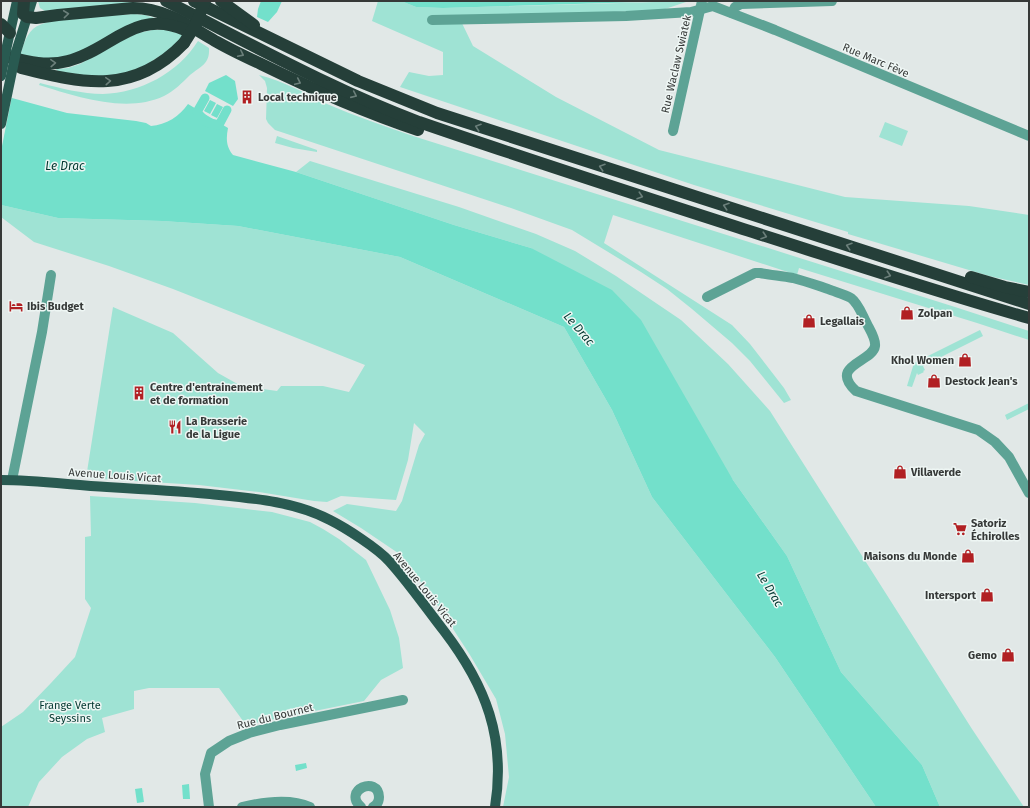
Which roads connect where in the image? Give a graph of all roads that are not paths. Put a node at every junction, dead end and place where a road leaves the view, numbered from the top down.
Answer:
1 (17, 1) edge
2 (24, 1) edge
3 (32, 1) edge
4 (166, 1) edge
5 (194, 1) edge
6 (205, 1) edge
7 (221, 1) edge
8 (832, 1) edge
9 (699, 6) edge
10 (732, 13) junction
11 (27, 17) junction
12 (235, 17) junction
13 (432, 20) dead end
14 (1, 24) edge
15 (10, 33) junction
16 (219, 43) junction
17 (8, 53) edge
18 (265, 59) junction
19 (1, 62) edge
20 (1, 76) edge
21 (1, 124) edge
22 (673, 131) dead end
23 (1029, 136) edge
24 (887, 258) junction
25 (51, 275) dead end
26 (1029, 292) edge
27 (707, 297) dead end
28 (957, 297) junction
29 (1029, 304) edge
30 (1029, 318) edge
31 (1029, 326) edge
32 (1, 480) edge
33 (12, 480) junction
34 (1029, 492) edge
35 (403, 700) dead end
36 (358, 806) edge
37 (209, 807) edge
38 (242, 807) edge
39 (310, 807) edge
40 (373, 807) edge
41 (495, 807) edge

1 - 15 main road
2 - 11 highway
3 - 11 main road
4 - 18 highway
5 - 12 highway
19 -> 6 highway, bridge
7 - 12 highway
8 - 10 street
9 - 10 street, Rue Marc Fève
9 - 13 street
9 - 22 street, Rue Waclaw Swiatek
10 - 23 street, Rue Marc Fève
11 -> 16 highway
11 - 17 main road
24 -> 12 highway
14 - 15 highway
15 - 17 main road
17 -> 16 highway
16 -> 18 highway
17 - 20 main road, bridge
17 - 21 main road, bridge
18 -> 28 highway
24 - 26 highway
24 - 29 highway
25 - 33 street
27 - 34 street
28 - 30 highway
28 - 31 highway
32 - 33 main road, Avenue Louis Vicat
33 - 41 main road, Avenue Louis Vicat
35 - 37 street, Rue du Bournet
36 - 40 street
38 - 39 street

